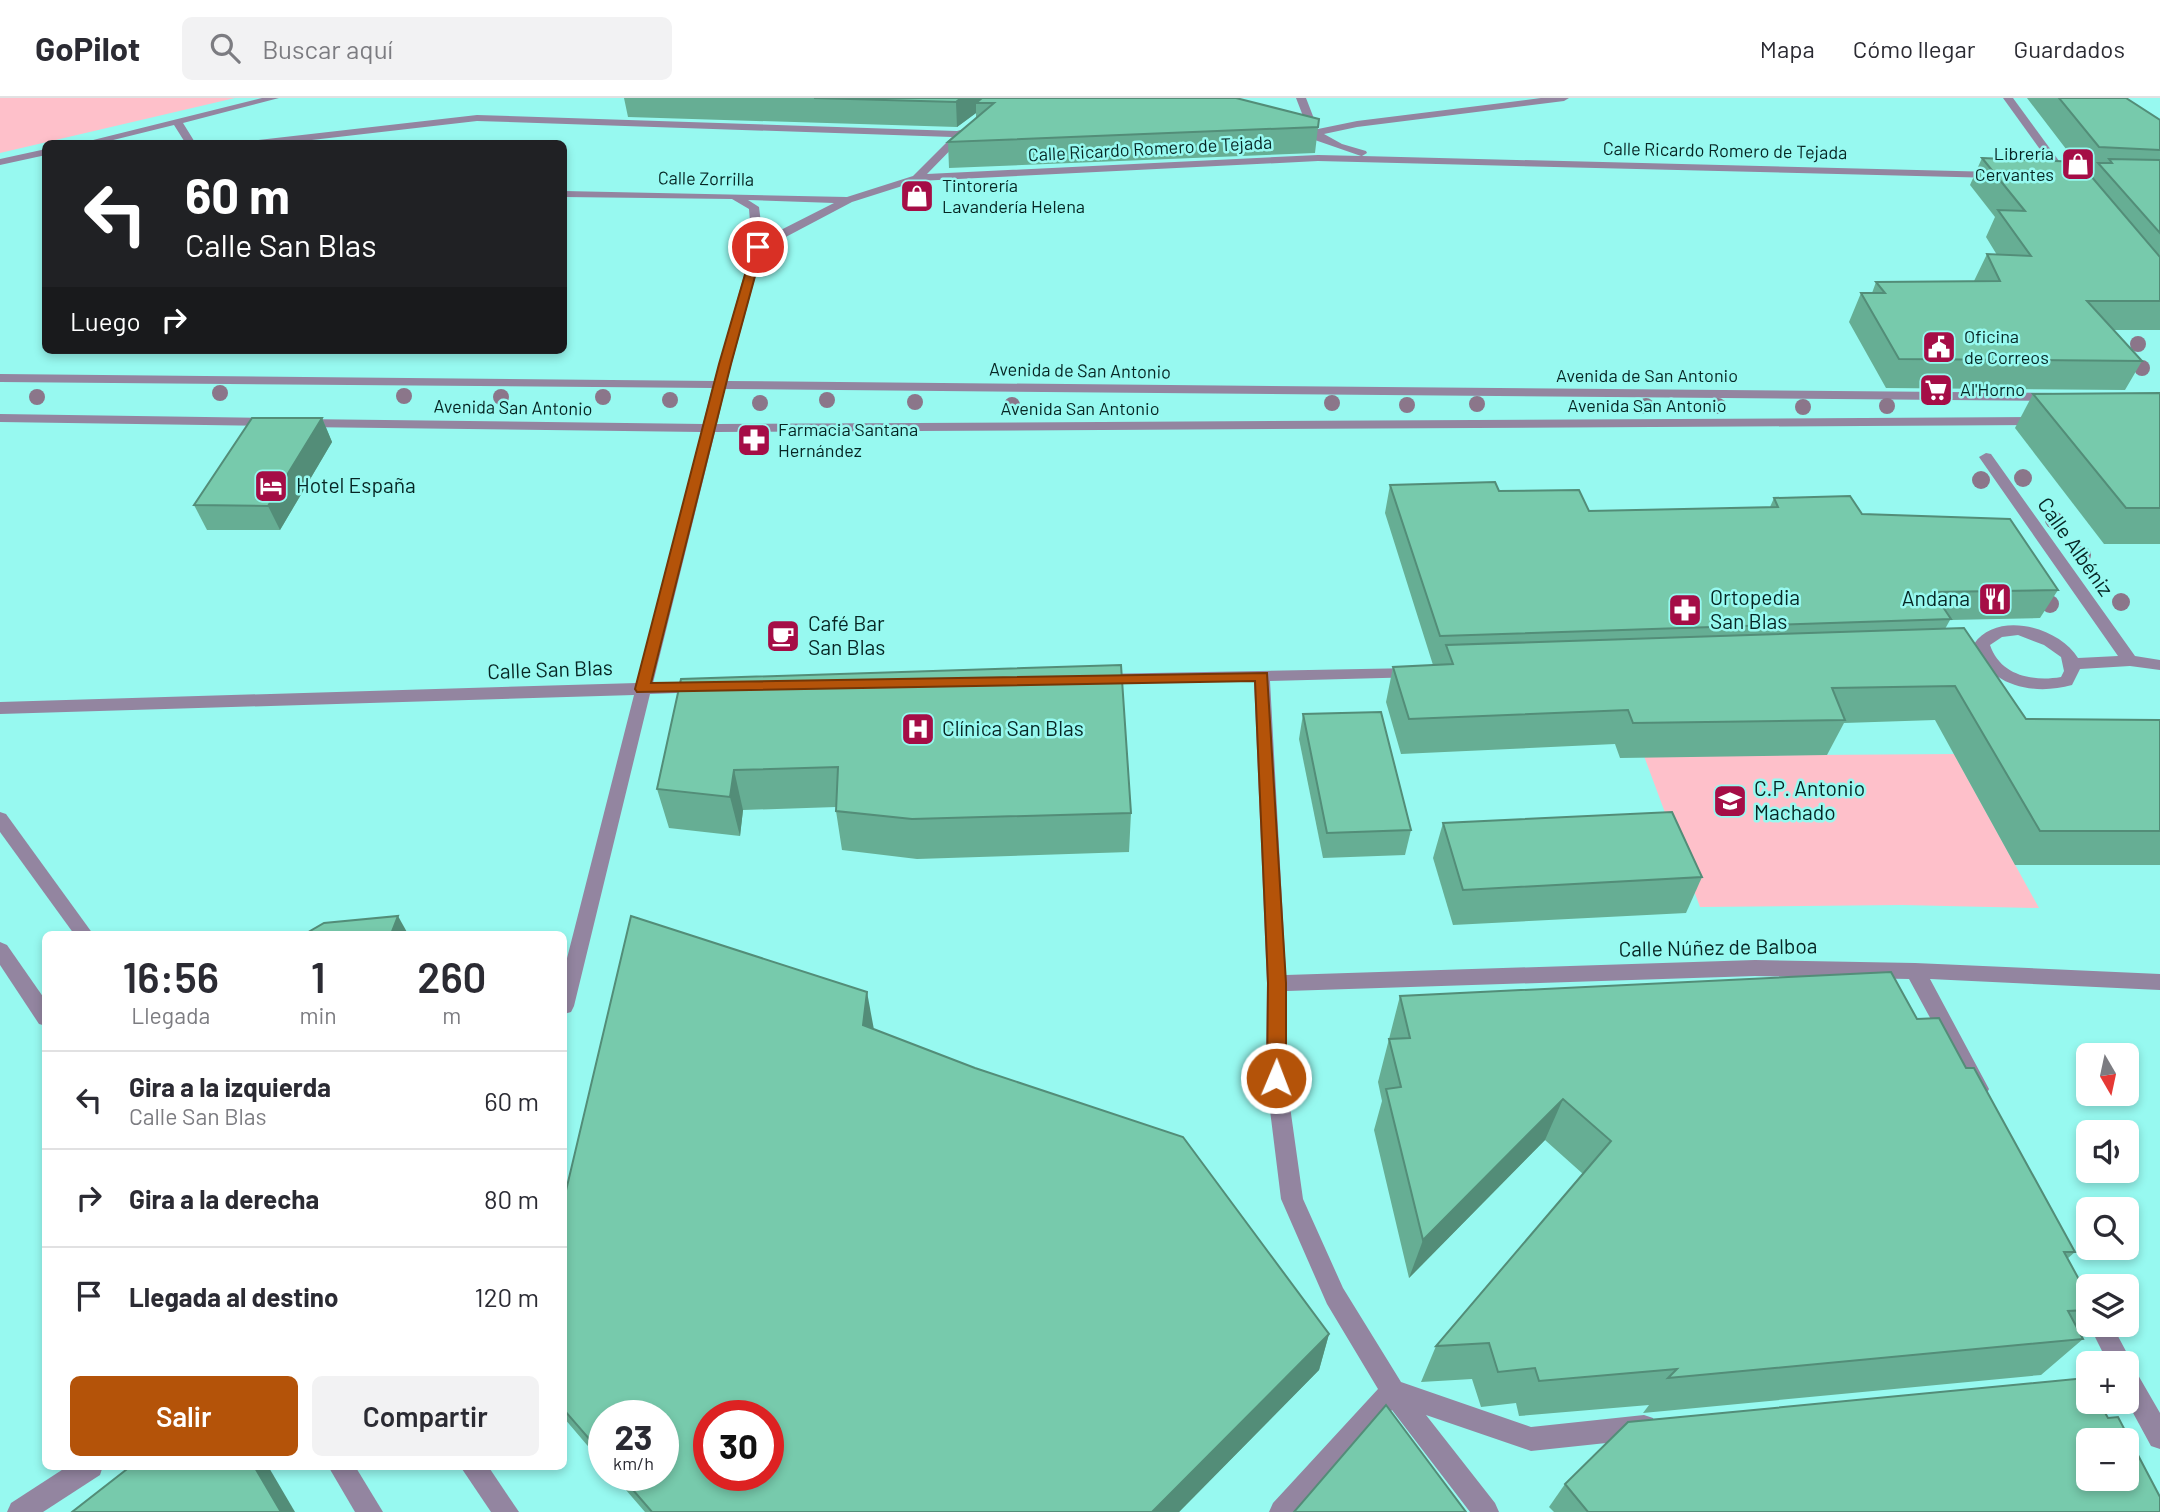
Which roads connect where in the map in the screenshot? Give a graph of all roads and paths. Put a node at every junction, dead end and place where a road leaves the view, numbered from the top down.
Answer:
1 (274, 98) edge
2 (1301, 98) edge
3 (1564, 98) edge
4 (2008, 98) edge
5 (977, 119) edge
6 (177, 121) junction
7 (1303, 129) edge
8 (1316, 132) junction
9 (959, 134) junction
10 (99, 140) edge
11 (189, 140) edge
12 (281, 140) edge
13 (42, 153) edge
14 (1318, 158) junction
15 (1384, 160) junction
16 (0, 162) edge
17 (2008, 176) edge
18 (2046, 177) edge
19 (917, 178) junction
20 (567, 194) edge
21 (733, 196) junction
22 (848, 200) junction
23 (758, 247) junction
24 (0, 378) edge
25 (720, 384) junction
26 (1942, 396) junction
27 (2074, 397) edge
28 (0, 418) edge
29 (1960, 421) junction
30 (2053, 421) edge
31 (710, 428) junction
32 (1970, 435) dead end
33 (1986, 457) dead end
34 (2130, 661) junction
35 (2073, 664) junction
36 (2160, 665) edge
37 (1435, 673) edge
38 (1262, 676) junction
39 (1087, 680) edge
40 (718, 687) edge
41 (642, 689) junction
42 (0, 708) edge
43 (0, 819) edge
44 (82, 931) edge
45 (0, 950) edge
46 (1915, 971) junction
47 (2160, 982) edge
48 (1277, 983) junction
49 (567, 994) edge
50 (42, 1012) edge
51 (1988, 1105) edge
52 (1393, 1391) junction
53 (2139, 1400) edge
54 (1663, 1426) edge
55 (2160, 1437) edge
56 (85, 1470) edge
57 (343, 1470) edge
58 (475, 1470) edge
59 (20, 1512) edge
60 (370, 1512) edge
61 (506, 1512) edge
62 (1282, 1512) edge
63 (1486, 1512) edge

1 - 6 street
2 - 8 street
3 - 8 street
4 - 18 street
5 - 9 street
6 - 10 street
6 - 11 street
7 - 8 street
8 - 14 street
8 - 15 street, Calle Ricardo Romero de Tejada
9 - 12 street
9 - 19 street
13 - 16 street
14 - 15 street, Calle Ricardo Romero de Tejada
14 - 19 street, Calle Ricardo Romero de Tejada
15 - 17 street, Calle Ricardo Romero de Tejada
19 - 22 street
20 - 21 street, Calle Zorrilla
21 - 22 street, Calle Zorrilla
21 - 23 street
22 - 23 street
23 - 25 street
24 - 25 street, Avenida de San Antonio
25 - 26 street, Avenida de San Antonio
25 - 31 street
26 - 27 street, Avenida de San Antonio
26 - 29 street
28 - 31 street, Avenida San Antonio
29 - 30 street, Avenida San Antonio
29 - 31 street, Avenida San Antonio
29 - 32 street
31 - 41 street
33 - 34 street, Calle Albéniz
34 - 35 street
34 - 36 street
35 - 35 street
37 - 38 street
38 - 39 street
38 - 48 street
40 - 41 street, Calle San Blas
41 - 42 street, Calle San Blas
41 - 49 street
43 - 44 street
45 - 50 street
46 - 47 street, Calle Núñez de Balboa
46 - 48 street, Calle Núñez de Balboa
46 - 51 street
48 - 52 street
52 - 54 street
52 - 62 street
52 - 63 street
53 - 55 street
56 - 59 street
57 - 60 street
58 - 61 street

